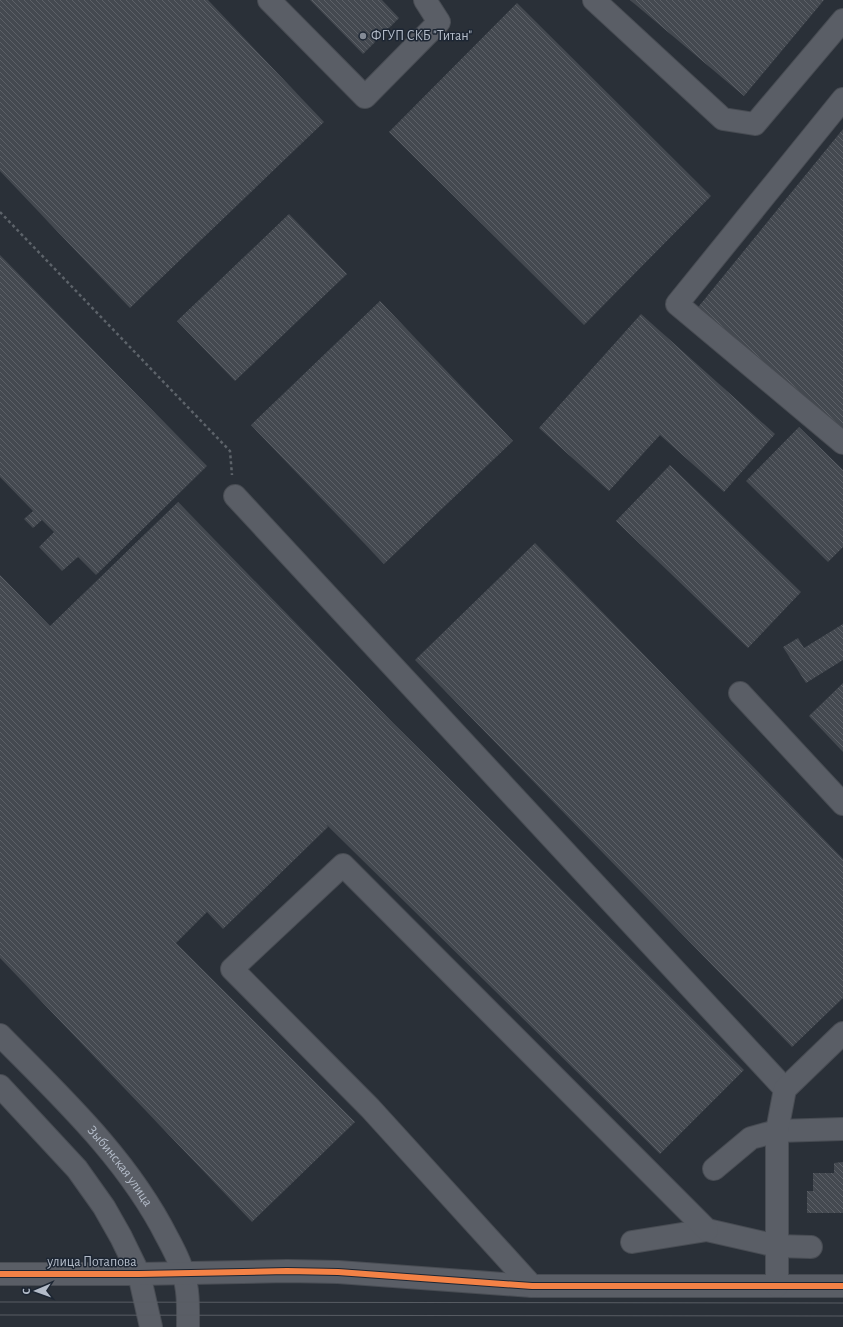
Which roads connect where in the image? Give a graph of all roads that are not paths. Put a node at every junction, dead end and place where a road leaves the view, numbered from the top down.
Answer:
1 (269, 0) edge
2 (425, 0) edge
3 (594, 0) edge
4 (843, 20) edge
5 (843, 99) edge
6 (843, 443) edge
7 (235, 496) road end
8 (740, 693) dead end
9 (843, 804) edge
10 (843, 1033) edge
11 (0, 1035) edge
12 (0, 1086) edge
13 (785, 1089) junction
14 (843, 1129) edge
15 (777, 1131) junction
16 (714, 1169) dead end
17 (708, 1230) junction
18 (632, 1242) dead end
19 (777, 1246) junction
20 (811, 1246) dead end
21 (184, 1273) junction
22 (0, 1274) edge
23 (139, 1274) junction
24 (532, 1286) junction
25 (777, 1286) junction
26 (843, 1286) edge
27 (151, 1327) edge
28 (188, 1327) edge

1 - 2 street
3 - 4 street
5 - 6 street
7 - 13 street
8 - 9 street
10 - 13 street
11 - 21 street, Зыбинская улица
12 - 23 street
13 - 15 street
14 - 15 street
15 - 16 street
15 - 19 street
17 - 18 street
17 - 19 street
17 - 24 street
19 - 20 street
19 - 25 street
21 - 23 street, улица Потапова
21 - 24 street, улица Потапова
21 - 28 street, Зыбинская улица
22 - 23 street, улица Потапова
23 - 27 street
24 - 25 street, улица Потапова
25 - 26 street, улица Потапова

